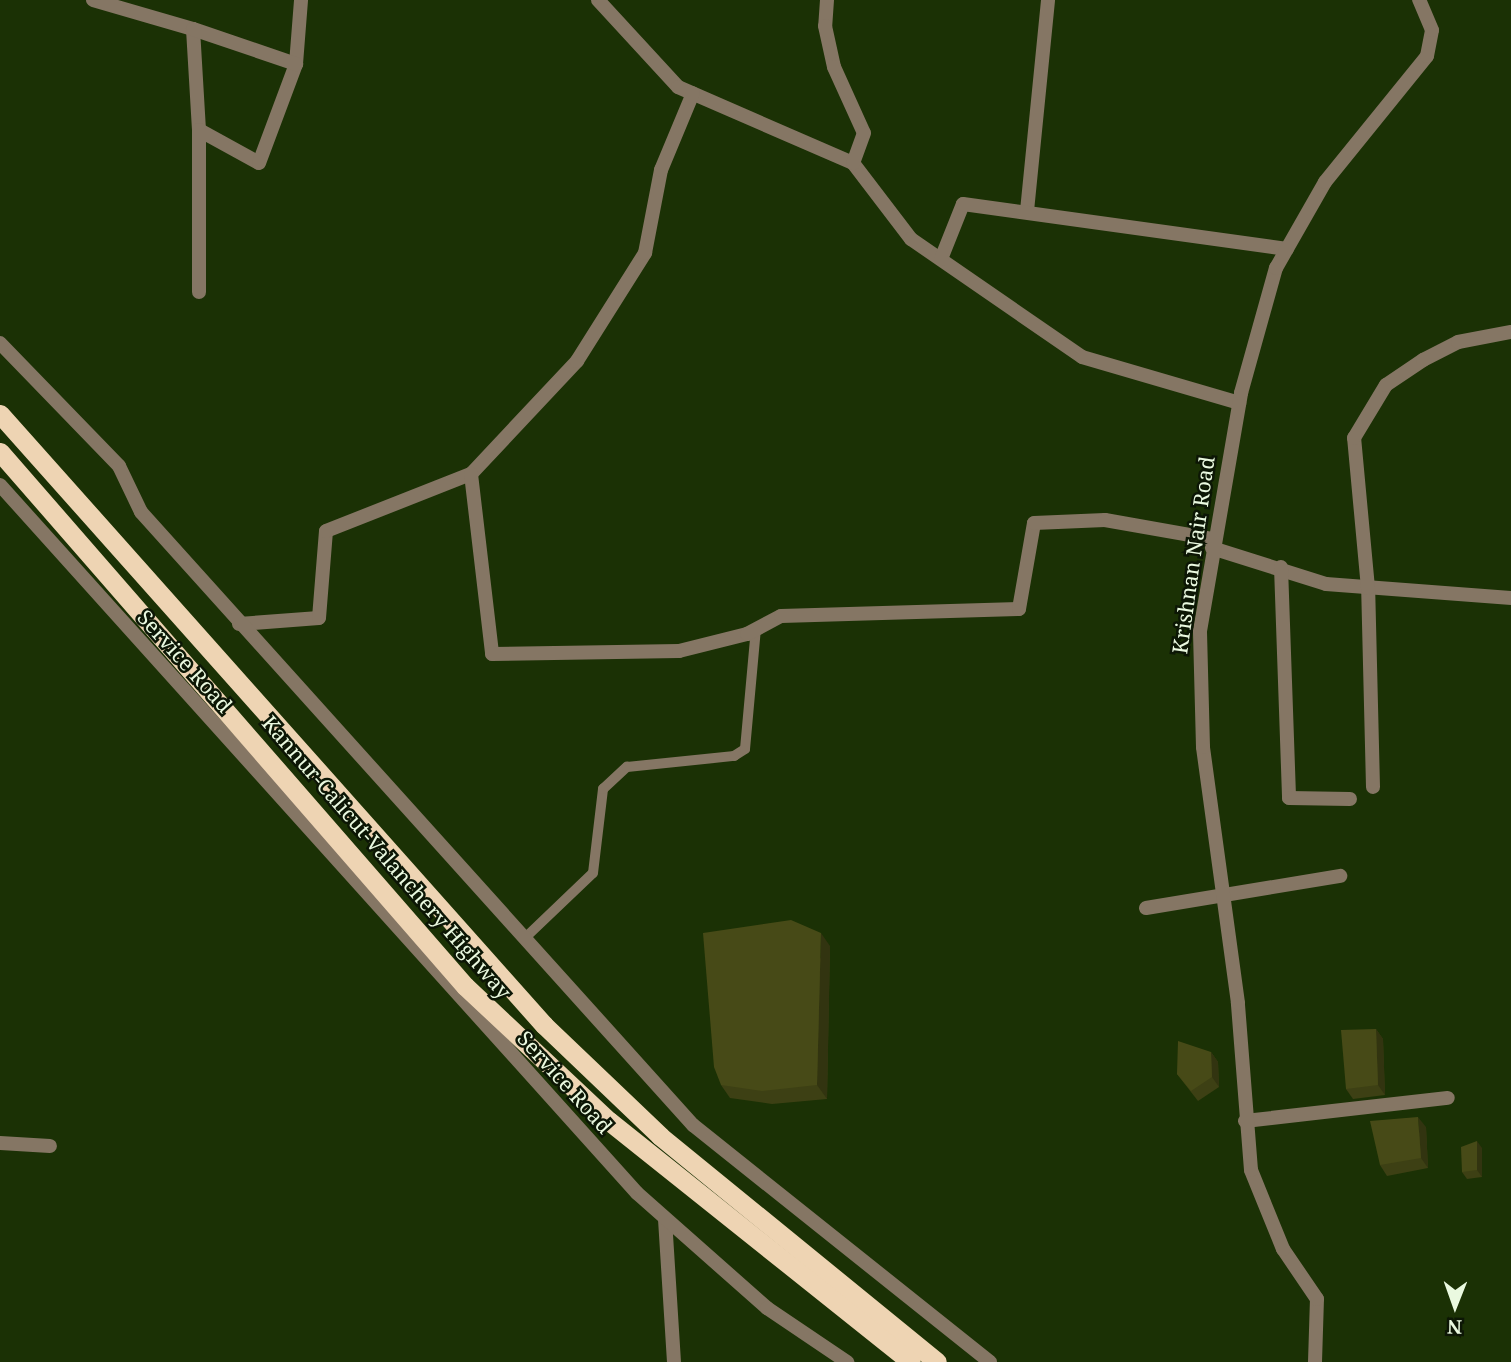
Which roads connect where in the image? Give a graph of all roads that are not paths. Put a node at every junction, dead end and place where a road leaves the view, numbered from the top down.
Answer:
1 (93, 0) edge
2 (301, 0) edge
3 (598, 0) edge
4 (827, 0) edge
5 (1048, 0) edge
6 (1419, 0) edge
7 (193, 29) junction
8 (296, 64) junction
9 (693, 93) junction
10 (199, 130) junction
11 (853, 163) junction
12 (1027, 211) junction
13 (1287, 249) junction
14 (941, 260) junction
15 (199, 292) dead end
16 (1511, 332) edge
17 (0, 343) edge
18 (1239, 403) junction
19 (0, 414) edge
20 (0, 453) edge
21 (471, 474) junction
22 (0, 485) edge
23 (1212, 543) junction
24 (1281, 567) junction
25 (1368, 588) junction
26 (1511, 597) edge
27 (239, 624) junction
28 (756, 629) junction
29 (1373, 787) dead end
30 (1350, 799) dead end
31 (1340, 876) dead end
32 (1224, 900) junction
33 (1146, 908) dead end
34 (527, 936) junction
35 (1448, 1098) dead end
36 (1245, 1121) junction
37 (0, 1143) edge
38 (50, 1146) dead end
39 (665, 1219) junction
40 (674, 1362) edge
41 (847, 1362) edge
42 (911, 1362) edge
43 (937, 1362) edge
44 (990, 1362) edge
45 (1315, 1362) edge

1 - 7 street
2 - 8 street
3 - 9 street
4 - 11 street
5 - 12 street
6 - 13 street, Krishnan Nair Road
7 - 8 street
7 - 10 street
8 - 10 street
9 - 11 street
9 - 21 street
10 - 15 street
11 - 14 street
12 - 13 street
12 - 14 street
13 - 18 street, Krishnan Nair Road
14 - 18 street
16 - 25 street
17 - 27 street
18 - 23 street, Krishnan Nair Road
19 - 43 highway
20 - 42 highway, Kannur-Calicut-Valanchery Highway
21 - 27 street
21 - 28 street
22 - 39 street, Service Road
23 - 24 street
23 - 28 street
23 - 32 street, Krishnan Nair Road
24 - 25 street
24 - 30 street
25 - 26 street
25 - 29 street
27 - 34 street
28 - 34 lane
31 - 32 street
32 - 33 street
32 - 36 street, Krishnan Nair Road
34 - 44 street
35 - 36 street
36 - 45 street, Krishnan Nair Road
37 - 38 street
39 - 40 street
39 - 41 street, Service Road

